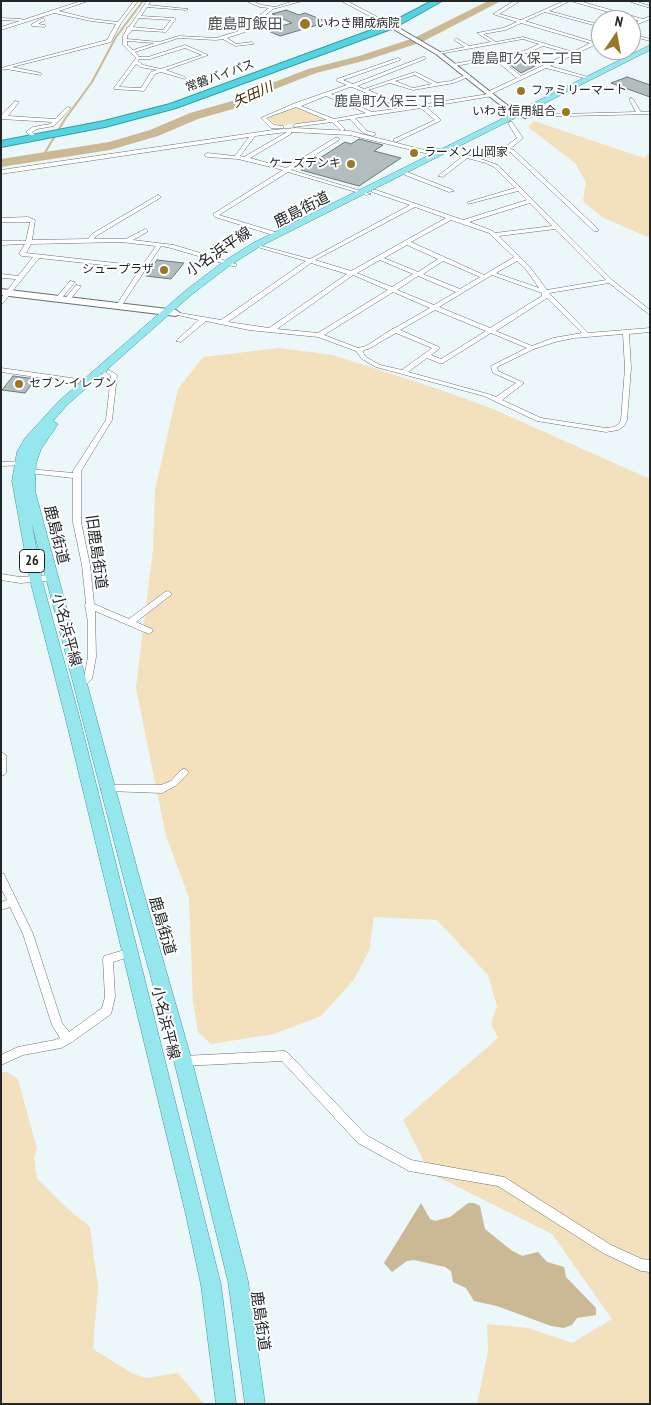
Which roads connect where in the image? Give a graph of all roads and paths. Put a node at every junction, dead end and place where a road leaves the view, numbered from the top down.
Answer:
1 (86, 1) edge
2 (136, 1) edge
3 (149, 1) edge
4 (248, 1) edge
5 (300, 1) edge
6 (343, 1) edge
7 (430, 1) edge
8 (438, 1) edge
9 (518, 1) edge
10 (568, 1) edge
11 (573, 1) edge
12 (630, 1) edge
13 (258, 5) junction
14 (145, 6) junction
15 (650, 7) edge
16 (253, 8) dead end
17 (272, 8) junction
18 (186, 9) dead end
19 (545, 11) junction
20 (56, 12) junction
21 (38, 17) junction
22 (137, 17) junction
23 (650, 17) edge
24 (1, 20) edge
25 (29, 20) junction
26 (213, 20) dead end
27 (642, 20) joint
28 (520, 22) junction
29 (119, 23) junction
30 (591, 23) edge
31 (388, 24) junction
32 (43, 26) dead end
33 (128, 28) junction
34 (1, 29) edge
35 (243, 30) junction
36 (223, 37) junction
37 (456, 39) dead end
38 (124, 40) junction
39 (591, 42) edge
40 (162, 43) junction
41 (252, 43) dead end
42 (496, 43) junction
43 (543, 44) junction
44 (591, 44) edge
45 (650, 47) edge
46 (469, 48) junction
47 (132, 52) junction
48 (650, 52) edge
49 (439, 53) junction
50 (573, 53) junction
51 (423, 58) dead end
52 (495, 58) junction
53 (398, 59) dead end
54 (137, 60) junction
55 (455, 65) junction
56 (545, 66) junction
57 (4, 68) edge
58 (162, 70) junction
59 (39, 74) dead end
60 (468, 75) junction
61 (183, 78) dead end
62 (520, 78) junction
63 (586, 78) junction
64 (390, 81) junction
65 (352, 85) junction
66 (437, 85) junction
67 (364, 90) junction
68 (490, 94) junction
69 (328, 95) junction
70 (438, 97) dead end
71 (631, 99) dead end
72 (17, 102) dead end
73 (443, 102) junction
74 (297, 106) junction
75 (422, 106) junction
76 (69, 108) dead end
77 (407, 108) junction
78 (395, 110) junction
79 (372, 114) junction
80 (646, 114) edge
81 (3, 117) edge
82 (350, 117) junction
83 (518, 117) junction
84 (404, 118) dead end
85 (333, 120) junction
86 (57, 121) junction
87 (342, 129) dead end
88 (289, 133) dead end
89 (38, 135) junction
90 (253, 135) junction
91 (337, 139) dead end
92 (396, 140) junction
93 (1, 142) edge
94 (508, 147) junction
95 (520, 147) dead end
96 (444, 152) junction
97 (207, 155) dead end
98 (466, 156) junction
99 (238, 157) junction
100 (476, 158) junction
101 (245, 159) junction
102 (287, 170) junction
103 (1, 172) edge
104 (407, 174) junction
105 (441, 176) dead end
106 (518, 188) junction
107 (451, 191) dead end
108 (368, 192) junction
109 (158, 197) dead end
110 (530, 201) junction
111 (470, 204) dead end
112 (415, 205) junction
113 (451, 218) junction
114 (1, 220) edge
115 (464, 222) junction
116 (556, 228) junction
117 (596, 230) dead end
118 (145, 231) dead end
119 (273, 233) dead end
120 (494, 235) junction
121 (90, 240) junction
122 (128, 241) junction
123 (29, 242) junction
124 (408, 242) junction
125 (1, 243) edge
126 (160, 244) junction
127 (260, 247) junction
128 (38, 255) junction
129 (380, 258) junction
130 (517, 258) junction
131 (442, 259) junction
132 (310, 261) junction
133 (230, 265) junction
134 (144, 268) junction
135 (491, 273) junction
136 (352, 274) junction
137 (418, 274) junction
138 (1, 276) edge
139 (484, 277) junction
140 (20, 278) junction
141 (610, 281) junction
142 (72, 282) dead end
143 (78, 286) dead end
144 (392, 290) junction
145 (460, 291) junction
146 (5, 292) edge
147 (545, 292) junction
148 (63, 300) junction
149 (1, 302) edge
150 (433, 306) junction
151 (118, 307) junction
152 (171, 313) junction
153 (650, 313) edge
154 (204, 318) junction
155 (222, 323) junction
156 (271, 330) junction
157 (394, 330) junction
158 (491, 330) junction
159 (650, 330) edge
160 (626, 331) junction
161 (586, 334) junction
162 (320, 335) junction
163 (180, 341) dead end
164 (532, 348) junction
165 (358, 350) junction
166 (427, 356) junction
167 (1, 370) edge
168 (109, 372) junction
169 (402, 374) junction
170 (78, 381) dead end
171 (497, 400) junction
172 (1, 464) edge
173 (26, 466) junction
174 (77, 476) junction
175 (1, 577) edge
176 (50, 578) junction
177 (36, 580) junction
178 (168, 594) dead end
179 (89, 604) junction
180 (130, 622) junction
181 (149, 631) dead end
182 (82, 685) junction
183 (1, 755) edge
184 (184, 772) dead end
185 (1, 773) edge
186 (108, 788) junction
187 (1, 877) edge
188 (13, 902) junction
189 (1, 906) edge
190 (130, 952) junction
191 (68, 1039) junction
192 (1, 1060) edge
193 (183, 1061) junction
194 (650, 1266) edge
195 (226, 1404) edge
196 (255, 1404) edge

1 - 20 street
2 - 29 street
3 - 14 street
4 - 13 street
5 - 17 street
6 - 31 street
7 - 31 highway, 常磐バイパス
8 - 31 highway, 常磐バイパス
9 - 28 street
10 - 19 street
11 - 27 street
12 - 15 street
13 - 16 street
13 - 17 street
14 - 18 street
14 - 22 street
17 - 35 street
19 - 28 street
19 - 30 street
20 - 21 street
20 - 29 street
21 - 25 street
21 - 32 street
22 - 33 street
22 - 33 street
23 - 27 street
24 - 25 street
25 - 34 street
26 - 35 street
28 - 39 street
28 - 42 street
29 - 57 street
31 - 49 street
31 - 89 highway, 常磐バイパス
33 - 38 street
35 - 36 street
36 - 40 street
36 - 41 street
37 - 46 street
38 - 40 street
38 - 47 street
40 - 47 street
42 - 43 street
42 - 46 street
43 - 50 street
43 - 52 street
44 - 50 street
45 - 63 main road, 26
46 - 49 street
47 - 54 street
48 - 83 main road, 鹿島街道 / 26
49 - 55 street
50 - 56 street
51 - 65 street
52 - 55 street
52 - 62 street
53 - 65 street
54 - 58 street
54 - 58 street
54 - 58 street
55 - 60 street
56 - 62 street
56 - 63 street
57 - 59 street
58 - 61 street
60 - 66 street
60 - 68 street
62 - 68 street
63 - 83 main road, 26
64 - 66 street
64 - 66 street
64 - 67 street
65 - 67 street
65 - 69 street
67 - 77 street
68 - 73 street
68 - 83 street
69 - 74 street
69 - 79 street
70 - 73 street
71 - 80 street
72 - 81 street
73 - 75 street
74 - 85 street
74 - 85 street
75 - 77 street
75 - 92 street
76 - 86 street
77 - 78 street
78 - 79 street
78 - 84 street
79 - 82 street
80 - 83 street
81 - 86 street
82 - 85 street
82 - 92 street
83 - 94 street
83 - 96 main road, 鹿島街道 / 26
85 - 87 street
86 - 89 street
88 - 101 street
89 - 93 highway, 常磐バイパス
90 - 96 street
90 - 99 street
90 - 103 street
91 - 102 street
92 - 96 street
94 - 95 street
94 - 100 street
94 - 117 street
96 - 98 street
96 - 104 main road, 鹿島街道 / 26
96 - 108 main road, 26
97 - 99 street
98 - 100 street
98 - 105 street
99 - 101 street
100 - 106 street
101 - 102 street
102 - 108 street
102 - 119 street
104 - 107 street
104 - 108 main road, 鹿島街道 / 26
106 - 110 street
106 - 111 street
108 - 112 street
108 - 127 main road, 鹿島街道 / 26
109 - 121 street
110 - 115 street
110 - 116 street
112 - 113 street
112 - 132 street
113 - 115 street
113 - 124 street
114 - 123 street
115 - 120 street
116 - 120 street
116 - 141 street
118 - 122 street
120 - 130 street
121 - 122 street
121 - 123 street
122 - 126 street
123 - 125 street
123 - 128 street
124 - 129 street
124 - 131 street
126 - 133 street
126 - 134 street
127 - 132 street
127 - 133 main road, 鹿島街道 / 26
128 - 134 street
128 - 140 street
129 - 136 street
129 - 137 street
130 - 135 street
130 - 147 street
131 - 137 street
131 - 139 street
132 - 136 street
132 - 155 street
133 - 152 main road, 鹿島街道 / 26
134 - 151 street
135 - 139 street
135 - 147 street
136 - 144 street
136 - 156 street
137 - 144 street
137 - 145 street
138 - 140 street
139 - 145 street
140 - 146 street
141 - 147 street
141 - 153 street
142 - 148 street
143 - 148 street
144 - 150 street
144 - 162 street
145 - 150 street
146 - 148 street
146 - 149 street
147 - 158 street
147 - 161 street
148 - 151 street
150 - 157 street
150 - 158 street
151 - 152 street
152 - 154 street
152 - 168 main road, 鹿島街道 / 26
152 - 173 main road, 小名浜平線 / 26
154 - 155 street
154 - 163 street
155 - 156 street
156 - 162 street
157 - 165 street
157 - 166 street
158 - 164 street
158 - 166 street
159 - 160 street
160 - 161 street
160 - 171 street
161 - 164 street
162 - 165 street
164 - 171 street
165 - 169 street
166 - 169 street
167 - 170 street
168 - 173 main road, 鹿島街道 / 26
168 - 174 street, 旧鹿島街道
169 - 171 street
172 - 173 street
173 - 174 street
173 - 176 main road, 鹿島街道 / 26
173 - 177 main road, 小名浜平線 / 26
174 - 179 street, 旧鹿島街道
175 - 177 street
176 - 177 street
176 - 182 main road, 鹿島街道 / 26
177 - 190 main road, 小名浜平線 / 26
178 - 180 street
179 - 180 street
179 - 182 street, 旧鹿島街道
180 - 181 street
182 - 186 main road, 鹿島街道 / 26
183 - 185 street
184 - 186 street
186 - 193 main road, 鹿島街道 / 26
187 - 188 street
188 - 189 street
188 - 191 street
190 - 191 street
190 - 195 main road, 小名浜平線 / 26
191 - 192 street
193 - 194 street
193 - 196 main road, 鹿島街道 / 26

